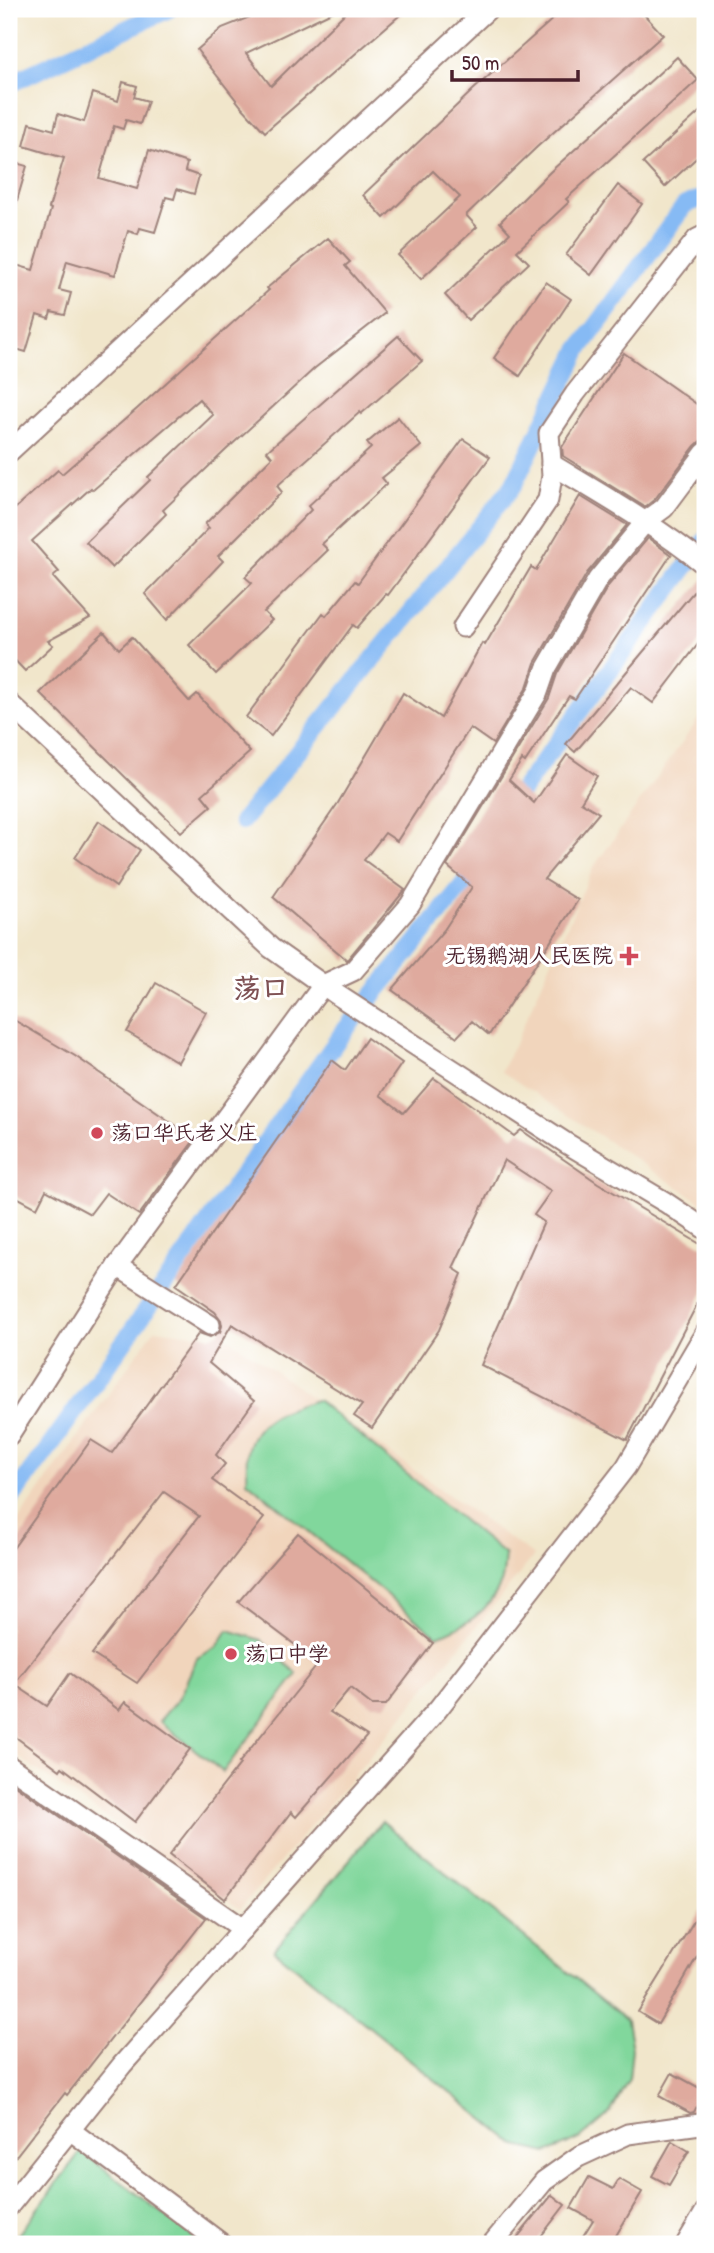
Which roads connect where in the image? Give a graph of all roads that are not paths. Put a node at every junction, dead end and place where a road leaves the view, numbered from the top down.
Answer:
1 (488, 9) edge
2 (705, 234) edge
3 (9, 452) edge
4 (705, 453) edge
5 (551, 464) junction
6 (646, 520) junction
7 (704, 564) edge
8 (463, 627) dead end
9 (9, 703) edge
10 (329, 989) junction
11 (705, 1229) edge
12 (117, 1266) junction
13 (210, 1325) dead end
14 (705, 1333) edge
15 (9, 1435) edge
16 (9, 1766) edge
17 (243, 1928) junction
18 (705, 2125) edge
19 (70, 2130) junction
20 (9, 2206) edge
21 (705, 2212) edge
22 (222, 2244) edge
23 (492, 2244) edge
24 (686, 2244) edge

1 - 3 street
2 - 5 street
4 - 6 street
5 - 6 street
5 - 8 street
6 - 7 street
6 - 10 street
9 - 10 street
10 - 11 street
10 - 12 street
12 - 13 street
12 - 15 street
14 - 17 street
16 - 17 street
17 - 19 street
18 - 23 street
19 - 20 street
19 - 22 street
21 - 24 street

